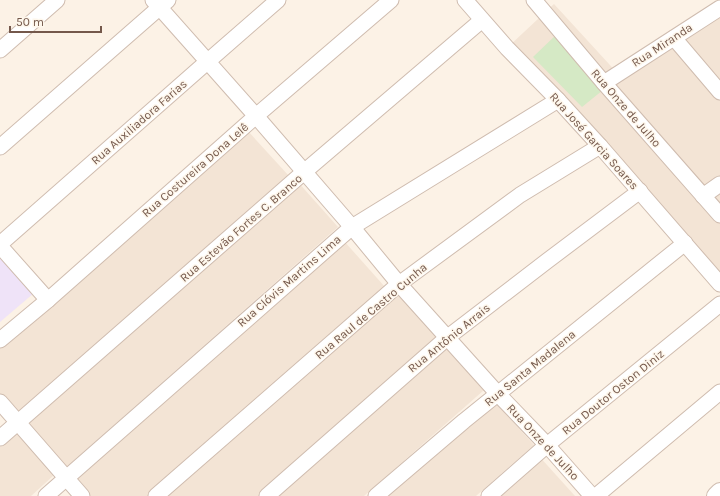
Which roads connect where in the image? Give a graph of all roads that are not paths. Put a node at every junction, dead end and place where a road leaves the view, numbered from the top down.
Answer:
1 (57, 0) edge
2 (278, 0) edge
3 (391, 0) edge
4 (465, 0) edge
5 (534, 0) edge
6 (160, 3) edge
7 (720, 8) edge
8 (482, 20) junction
9 (674, 38) junction
10 (0, 50) edge
11 (207, 62) junction
12 (604, 83) junction
13 (720, 92) edge
14 (558, 100) junction
15 (256, 116) junction
16 (600, 146) junction
17 (0, 147) edge
18 (304, 172) junction
19 (720, 184) edge
20 (640, 191) junction
21 (702, 196) junction
22 (720, 215) edge
23 (352, 227) junction
24 (686, 244) junction
25 (0, 245) edge
26 (399, 284) junction
27 (720, 284) edge
28 (48, 300) junction
29 (720, 304) edge
30 (448, 338) junction
31 (0, 340) edge
32 (720, 392) edge
33 (498, 394) junction
34 (0, 402) edge
35 (18, 423) junction
36 (0, 438) edge
37 (547, 445) junction
38 (66, 478) junction
39 (720, 492) edge
40 (46, 496) edge
41 (82, 496) edge
42 (156, 496) edge
43 (267, 496) edge
44 (376, 496) edge
45 (488, 496) edge
46 (592, 496) edge
47 (596, 496) edge
48 (716, 496) edge

1 - 10 street
2 - 11 street, Rua Auxiliadora Farias
3 - 15 street, Rua Costureira Dona Lelê
4 - 8 street, Rua José Garcia Soares
5 - 12 street, Rua Onze de Julho
6 - 11 street, Rua Onze de Julho
6 - 17 street
7 - 9 street, Rua Miranda
8 - 14 street, Rua José Garcia Soares
8 - 18 street, Rua Estevão Fortes C. Branco
9 - 12 street, Rua Miranda
9 - 13 street
11 - 15 street, Rua Onze de Julho
11 - 25 street, Rua Auxiliadora Farias
12 - 21 street, Rua Onze de Julho
14 - 16 street, Rua José Garcia Soares
14 - 23 street, Rua Clóvis Martins Lima
15 - 18 street, Rua Onze de Julho
15 - 28 street, Rua Costureira Dona Lelê
16 - 20 street, Rua José Garcia Soares
16 - 26 street, Rua Raul de Castro Cunha
18 - 23 street, Rua Onze de Julho
18 - 35 street, Rua Estevão Fortes C. Branco
19 - 21 street
20 - 24 street, Rua José Garcia Soares
20 - 30 street, Rua Antônio Arrais
21 - 22 street, Rua Onze de Julho
23 - 26 street, Rua Onze de Julho
23 - 38 street, Rua Clóvis Martins Lima
24 - 27 street, Rua José Garcia Soares
24 - 33 street, Rua Santa Madalena
25 - 28 street
26 - 30 street, Rua Onze de Julho
26 - 42 street, Rua Raul de Castro Cunha
28 - 31 street, Rua Costureira Dona Lelê
29 - 37 street, Rua Doutor Oston Diniz
30 - 33 street, Rua Onze de Julho
30 - 43 street, Rua Antônio Arrais
32 - 47 street
33 - 37 street, Rua Onze de Julho
33 - 44 street, Rua Santa Madalena
34 - 35 street
35 - 36 street, Rua Estevão Fortes C. Branco
35 - 38 street
37 - 45 street, Rua Doutor Oston Diniz
37 - 46 street, Rua Onze de Julho
38 - 40 street, Rua Clóvis Martins Lima
38 - 41 street
39 - 48 street

